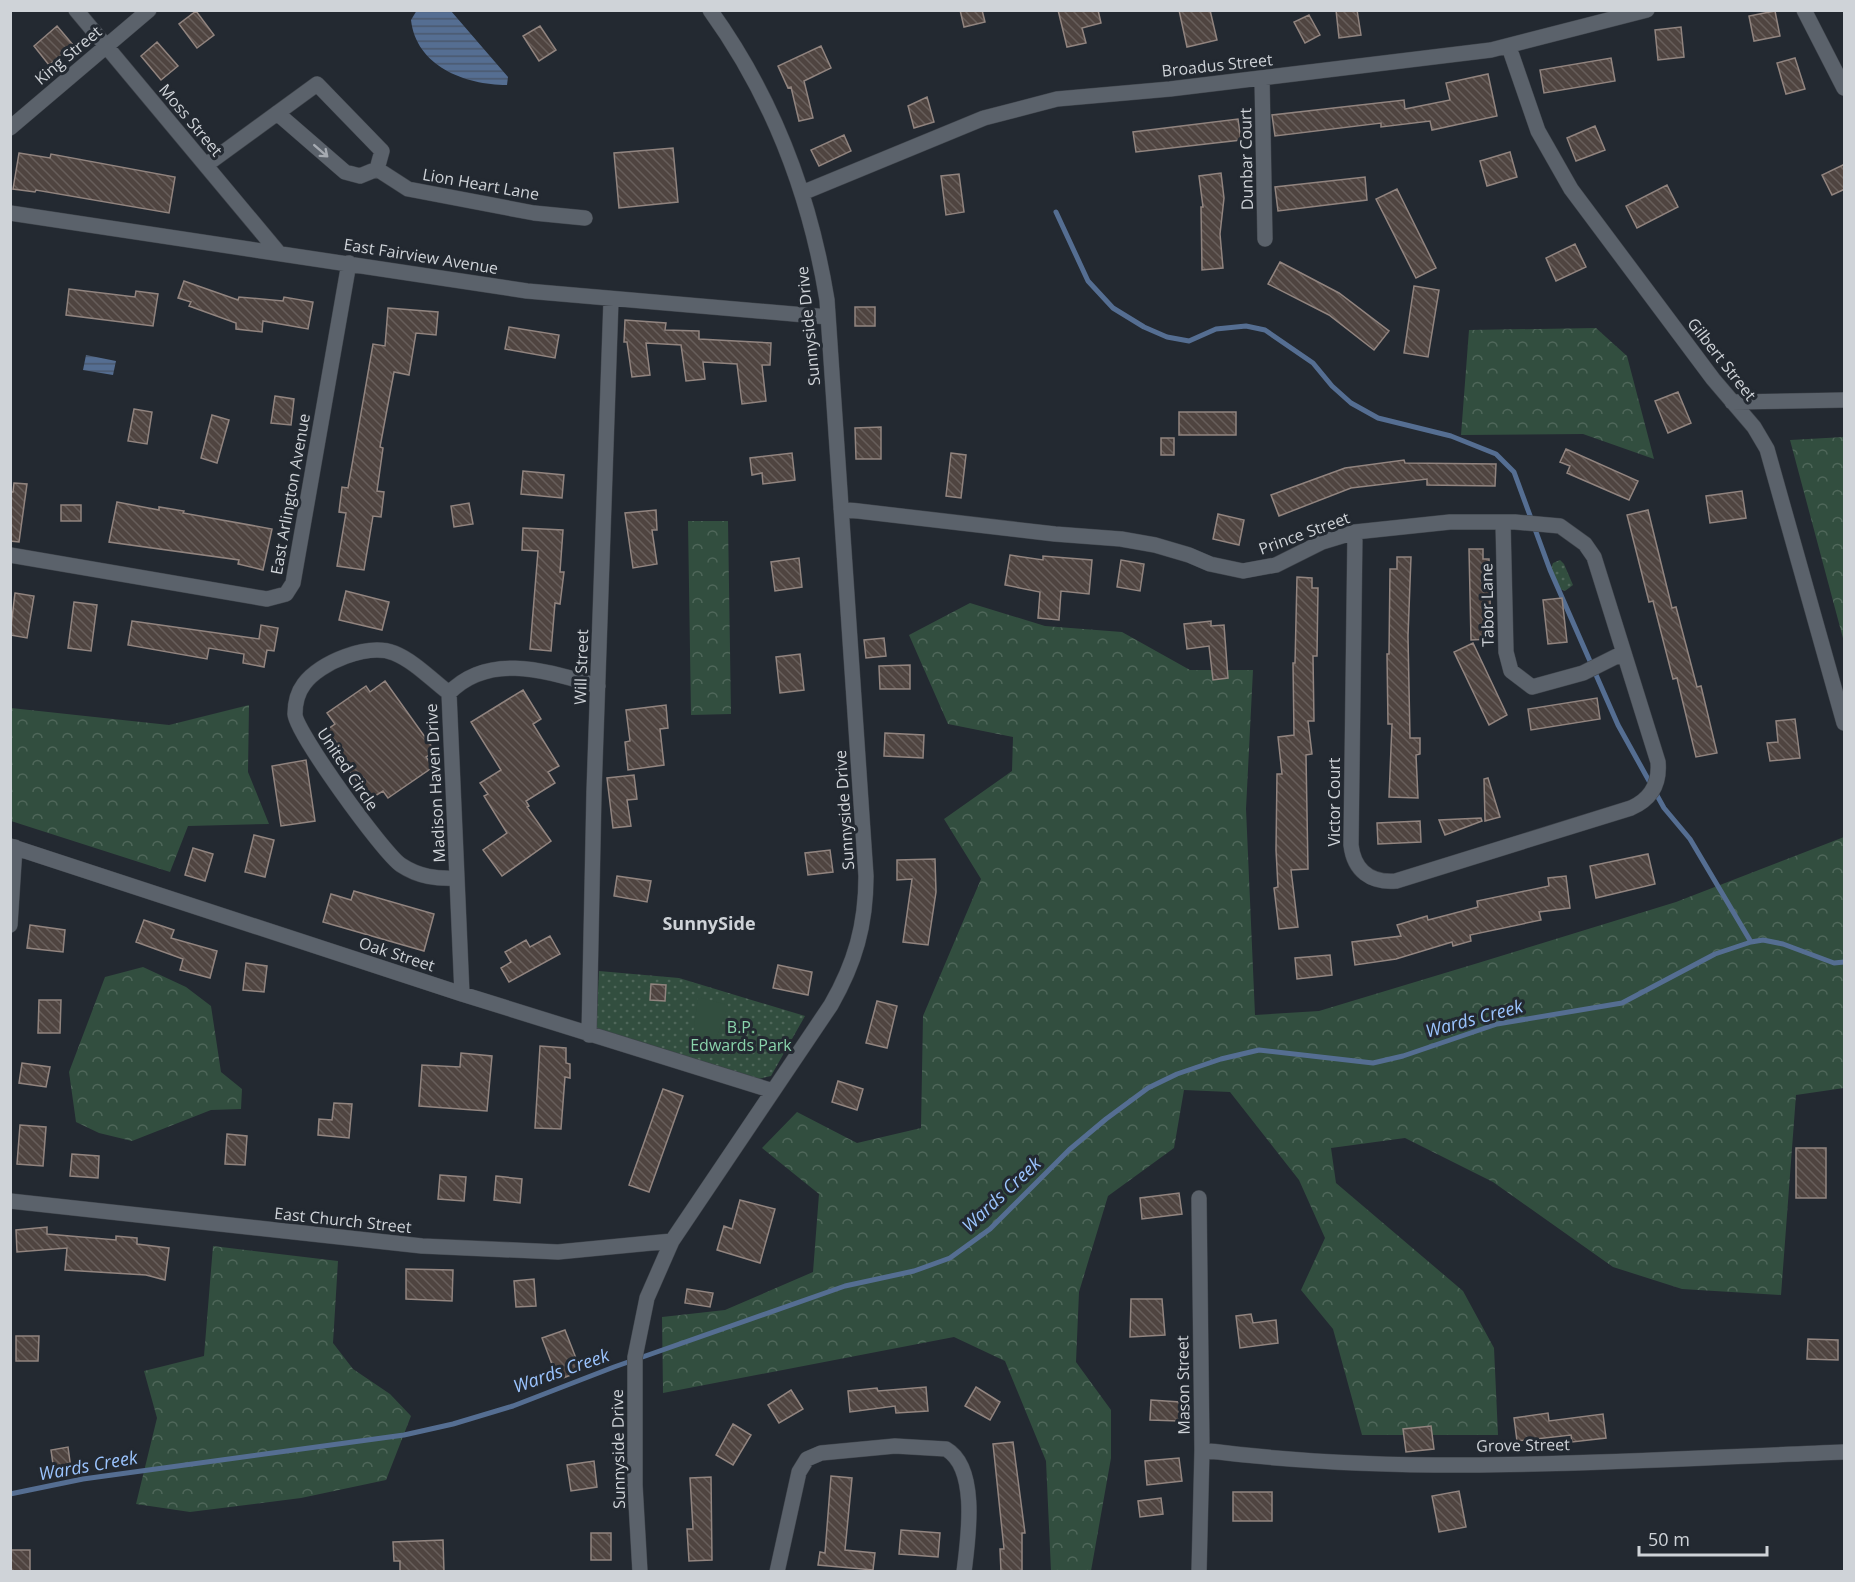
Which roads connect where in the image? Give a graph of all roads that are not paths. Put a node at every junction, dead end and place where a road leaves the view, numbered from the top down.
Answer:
1 (76, 10) edge
2 (149, 10) edge
3 (710, 10) edge
4 (1647, 10) edge
5 (1804, 10) edge
6 (106, 47) junction
7 (1509, 47) junction
8 (1263, 78) junction
9 (1845, 88) edge
10 (277, 113) junction
11 (10, 128) edge
12 (206, 165) junction
13 (377, 169) junction
14 (802, 193) junction
15 (10, 213) edge
16 (585, 218) dead end
17 (1265, 239) dead end
18 (278, 252) junction
19 (349, 263) junction
20 (611, 300) junction
21 (828, 317) junction
22 (1845, 400) edge
23 (1732, 402) junction
24 (841, 509) junction
25 (1503, 522) junction
26 (1355, 532) junction
27 (10, 555) edge
28 (1623, 653) junction
29 (598, 686) junction
30 (449, 693) junction
31 (1845, 723) edge
32 (1658, 762) joint
33 (13, 847) edge
34 (458, 878) junction
35 (10, 925) edge
36 (462, 994) junction
37 (589, 1035) junction
38 (773, 1091) junction
39 (1199, 1197) dead end
40 (10, 1201) edge
41 (672, 1241) junction
42 (1202, 1450) junction
43 (1845, 1452) edge
44 (640, 1572) edge
45 (777, 1572) edge
46 (963, 1572) edge
47 (1200, 1572) edge

1 - 6 street, Moss Street
2 - 6 street, King Street
3 - 14 street, Sunnyside Drive
4 - 7 street, Broadus Street
5 - 9 street
6 - 11 street, King Street
6 - 12 street, Moss Street
7 - 8 street, Broadus Street
7 - 23 street, Gilbert Street
8 - 14 street, Broadus Street
8 - 17 street, Dunbar Court
10 - 12 street
10 -> 13 street
10 - 13 street
12 - 18 street, Moss Street
13 - 16 street, Lion Heart Lane
14 - 21 street, Sunnyside Drive
15 - 18 street, East Fairview Avenue
18 - 19 street, East Fairview Avenue
19 - 20 street, East Fairview Avenue
19 - 27 street, East Arlington Avenue
20 - 21 street, East Fairview Avenue
20 - 29 street, Will Street
21 - 24 street, Sunnyside Drive
22 - 23 street
23 - 31 street, Gilbert Street
24 - 26 street, Prince Street
24 - 38 street, Sunnyside Drive
25 - 26 street, Prince Street
25 - 28 street, Prince Street
25 - 28 street, Tabor Lane
26 - 32 street, Victor Court
28 - 32 street, Prince Street
29 - 30 street, Madison Haven Drive
29 - 37 street, Will Street
30 - 34 street, Madison Haven Drive
30 - 34 street, United Circle
33 - 35 street
33 - 36 street, Oak Street
34 - 36 street, Madison Haven Drive
36 - 37 street, Oak Street
37 - 38 street, Oak Street
38 - 41 street, Sunnyside Drive
39 - 42 street, Mason Street
40 - 41 street, East Church Street
41 - 44 street, Sunnyside Drive
42 - 43 street, Grove Street
42 - 47 street, Mason Street
45 - 46 street

